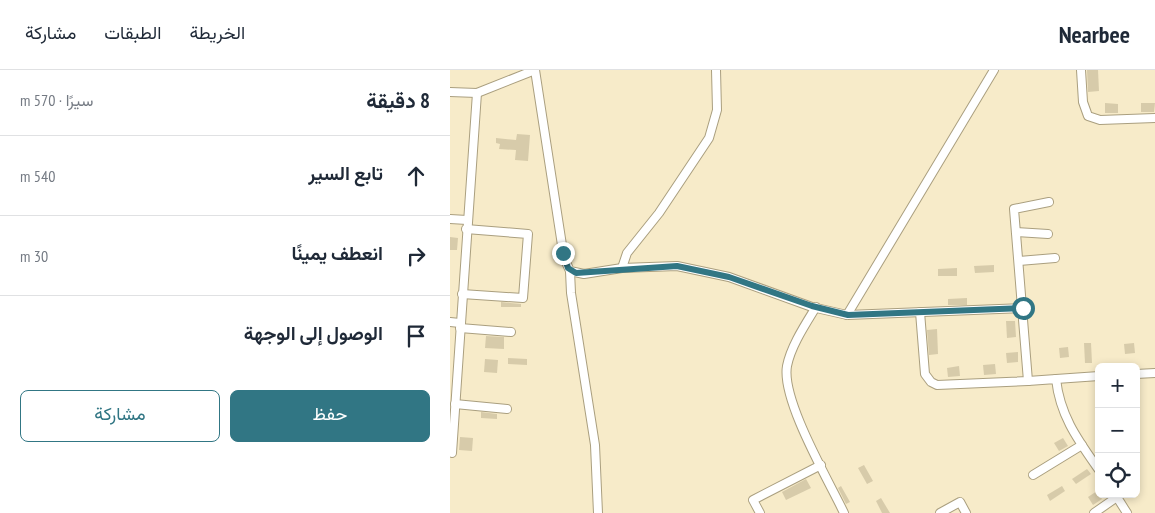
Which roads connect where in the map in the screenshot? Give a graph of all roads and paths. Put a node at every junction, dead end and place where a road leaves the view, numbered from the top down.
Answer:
1 (535, 70) edge
2 (716, 70) edge
3 (994, 70) edge
4 (1081, 70) edge
5 (450, 92) edge
6 (477, 93) junction
7 (1155, 118) edge
8 (1049, 202) dead end
9 (450, 219) edge
10 (467, 220) junction
11 (466, 229) junction
12 (1016, 232) junction
13 (1048, 234) dead end
14 (1054, 258) dead end
15 (1019, 261) junction
16 (622, 268) junction
17 (570, 271) junction
18 (462, 294) junction
19 (816, 307) junction
20 (1023, 308) junction
21 (920, 312) junction
22 (848, 315) junction
23 (450, 322) edge
24 (460, 325) junction
25 (511, 332) dead end
26 (1155, 373) edge
27 (1140, 374) edge
28 (1095, 376) edge
29 (454, 378) edge
30 (1056, 379) junction
31 (1028, 381) junction
32 (455, 404) junction
33 (507, 409) dead end
34 (1082, 445) junction
35 (452, 453) dead end
36 (1095, 464) edge
37 (821, 465) junction
38 (1033, 476) dead end
39 (1113, 498) edge
40 (1117, 498) edge
41 (598, 513) edge
42 (760, 513) edge
43 (844, 513) edge
44 (940, 513) edge
45 (966, 513) edge
46 (1094, 513) edge
47 (1127, 513) edge

1 - 6 lane
1 - 17 lane
2 - 16 lane
3 - 22 lane
4 - 7 lane
5 - 6 lane
6 - 10 lane
8 - 12 lane
9 - 10 lane
10 - 11 lane
11 - 18 lane
11 - 18 lane
12 - 13 lane
12 - 15 lane
14 - 15 lane
15 - 20 lane
16 - 17 lane
16 - 19 lane
17 - 41 lane
18 - 24 lane
19 - 22 lane
19 - 37 lane
20 - 21 lane
20 - 31 lane
21 - 22 lane
21 - 31 lane
23 - 24 lane
24 - 25 lane
24 - 29 lane
26 - 27 lane
28 - 30 lane
29 - 32 lane
30 - 31 lane
30 - 34 lane
32 - 33 lane
32 - 35 lane
34 - 36 lane
34 - 38 lane
37 - 42 lane
37 - 43 lane
39 - 46 lane
40 - 47 lane
44 - 45 lane

